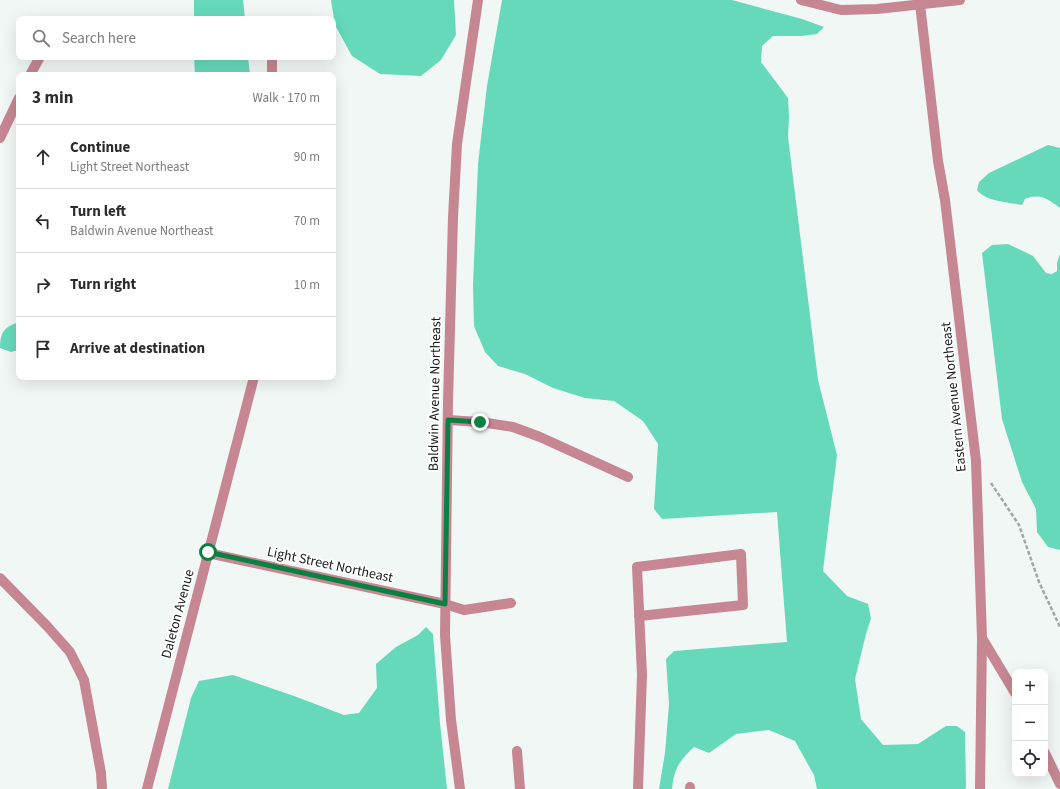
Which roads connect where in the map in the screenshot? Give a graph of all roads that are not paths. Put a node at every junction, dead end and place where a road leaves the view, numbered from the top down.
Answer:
1 (478, 0) edge
2 (801, 0) edge
3 (960, 0) edge
4 (920, 4) junction
5 (38, 60) edge
6 (272, 60) edge
7 (32, 72) edge
8 (272, 72) edge
9 (16, 104) edge
10 (0, 138) edge
11 (253, 380) edge
12 (448, 420) junction
13 (628, 477) dead end
14 (208, 552) junction
15 (0, 578) edge
16 (511, 603) dead end
17 (445, 604) junction
18 (639, 616) junction
19 (982, 638) junction
20 (1012, 688) edge
21 (516, 751) dead end
22 (1048, 759) edge
23 (1060, 784) edge
24 (102, 789) edge
25 (147, 789) edge
26 (460, 789) edge
27 (520, 789) edge
28 (638, 789) edge
29 (980, 789) edge

1 - 12 street, Baldwin Avenue Northeast
2 - 4 street
3 - 4 street
4 - 19 street, Eastern Avenue Northeast
5 - 7 street
6 - 8 street
9 - 10 street
11 - 14 street, Daleton Avenue
12 - 13 street
12 - 17 street, Baldwin Avenue Northeast
14 - 17 street, Light Street Northeast
14 - 25 street, Daleton Avenue
15 - 24 street
16 - 17 street, Light Street Northeast
17 - 26 street, Baldwin Avenue Northeast
18 - 18 street
18 - 28 street
19 - 20 street
19 - 29 street, Eastern Avenue Northeast
21 - 27 street
22 - 23 street

